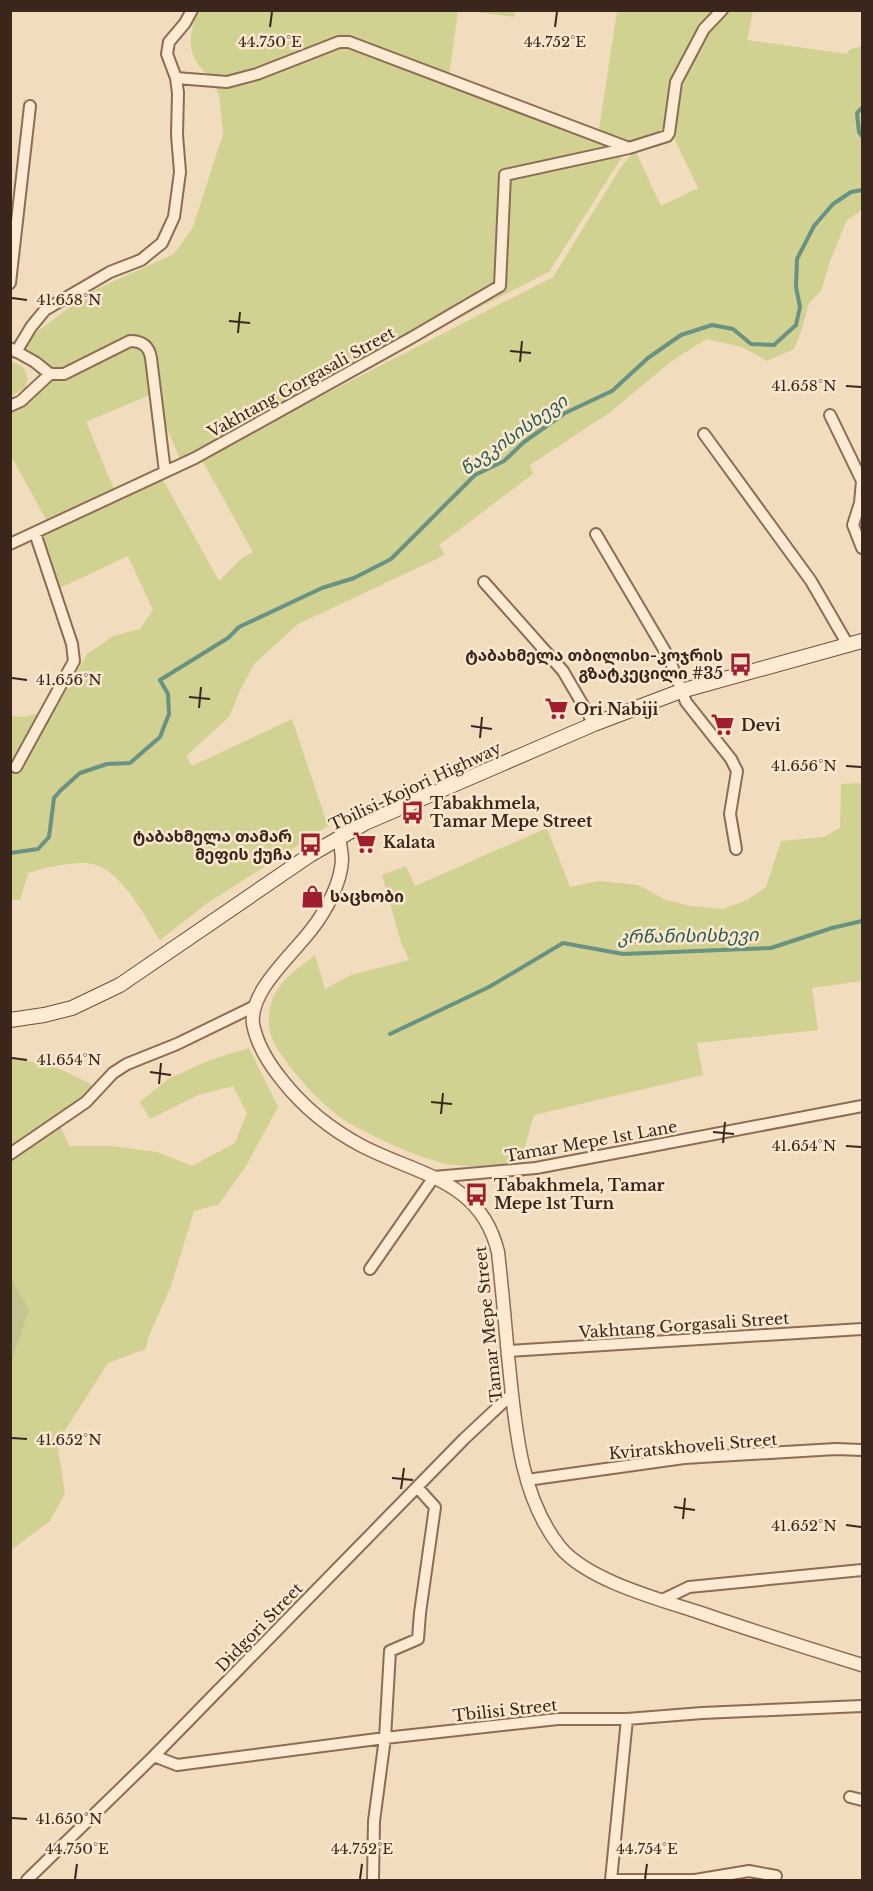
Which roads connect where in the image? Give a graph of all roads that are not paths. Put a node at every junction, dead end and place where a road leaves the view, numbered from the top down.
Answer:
1 (192, 10) edge
2 (722, 10) edge
3 (176, 78) junction
4 (30, 106) dead end
5 (629, 148) junction
6 (10, 283) edge
7 (13, 350) edge
8 (50, 374) junction
9 (10, 406) edge
10 (830, 415) dead end
11 (704, 434) dead end
12 (165, 472) junction
13 (35, 533) junction
14 (596, 534) dead end
15 (10, 544) edge
16 (862, 548) edge
17 (484, 582) dead end
18 (862, 641) edge
19 (848, 645) junction
20 (681, 691) junction
21 (594, 724) junction
22 (16, 767) dead end
23 (339, 837) junction
24 (736, 849) dead end
25 (255, 1006) junction
26 (10, 1020) edge
27 (862, 1107) edge
28 (10, 1154) edge
29 (434, 1177) junction
30 (370, 1269) dead end
31 (862, 1329) edge
32 (508, 1351) junction
33 (512, 1394) junction
34 (862, 1450) edge
35 (526, 1480) junction
36 (417, 1487) junction
37 (862, 1570) edge
38 (662, 1600) junction
39 (862, 1665) edge
40 (862, 1706) edge
41 (627, 1719) junction
42 (386, 1738) junction
43 (154, 1756) junction
44 (850, 1797) dead end
45 (862, 1800) edge
46 (776, 1876) dead end
47 (611, 1880) edge
48 (27, 1881) edge
49 (373, 1881) edge

1 - 3 street
2 - 5 street
3 - 5 street
3 - 7 street
4 - 6 street
5 - 12 street, Vakhtang Gorgasali Street
7 - 8 street
8 - 9 street
8 - 12 street
10 - 16 street
11 - 19 street
12 - 13 street, Vakhtang Gorgasali Street
13 - 15 street, Vakhtang Gorgasali Street
13 - 22 street
14 - 20 street
17 - 21 street
18 - 19 main road, Tbilisi-Kojori Highway
19 - 20 main road, Tbilisi-Kojori Highway
20 - 21 main road, Tbilisi-Kojori Highway
20 - 24 street
21 - 23 main road, Tbilisi-Kojori Highway
23 - 25 street
23 - 26 main road, Tbilisi-Kojori Highway
25 - 28 street
25 - 29 street, Tamar Mepe Street
27 - 29 street, Tamar Mepe 1st Lane
29 - 30 street
29 - 32 street, Tamar Mepe Street
31 - 32 street, Vakhtang Gorgasali Street
32 - 33 street, Tamar Mepe Street
33 - 35 street, Tamar Mepe Street
33 - 36 street, Didgori Street
34 - 35 street, Kviratskhoveli Street
35 - 38 street, Tamar Mepe Street
36 - 42 street
36 - 43 street, Didgori Street
37 - 38 street
38 - 39 street, Tamar Mepe Street
40 - 41 street, Tbilisi Street
41 - 42 street, Tbilisi Street
41 - 47 street
42 - 43 street, Tbilisi Street
42 - 49 street
43 - 48 street, Didgori Street
44 - 45 street
46 - 47 street

